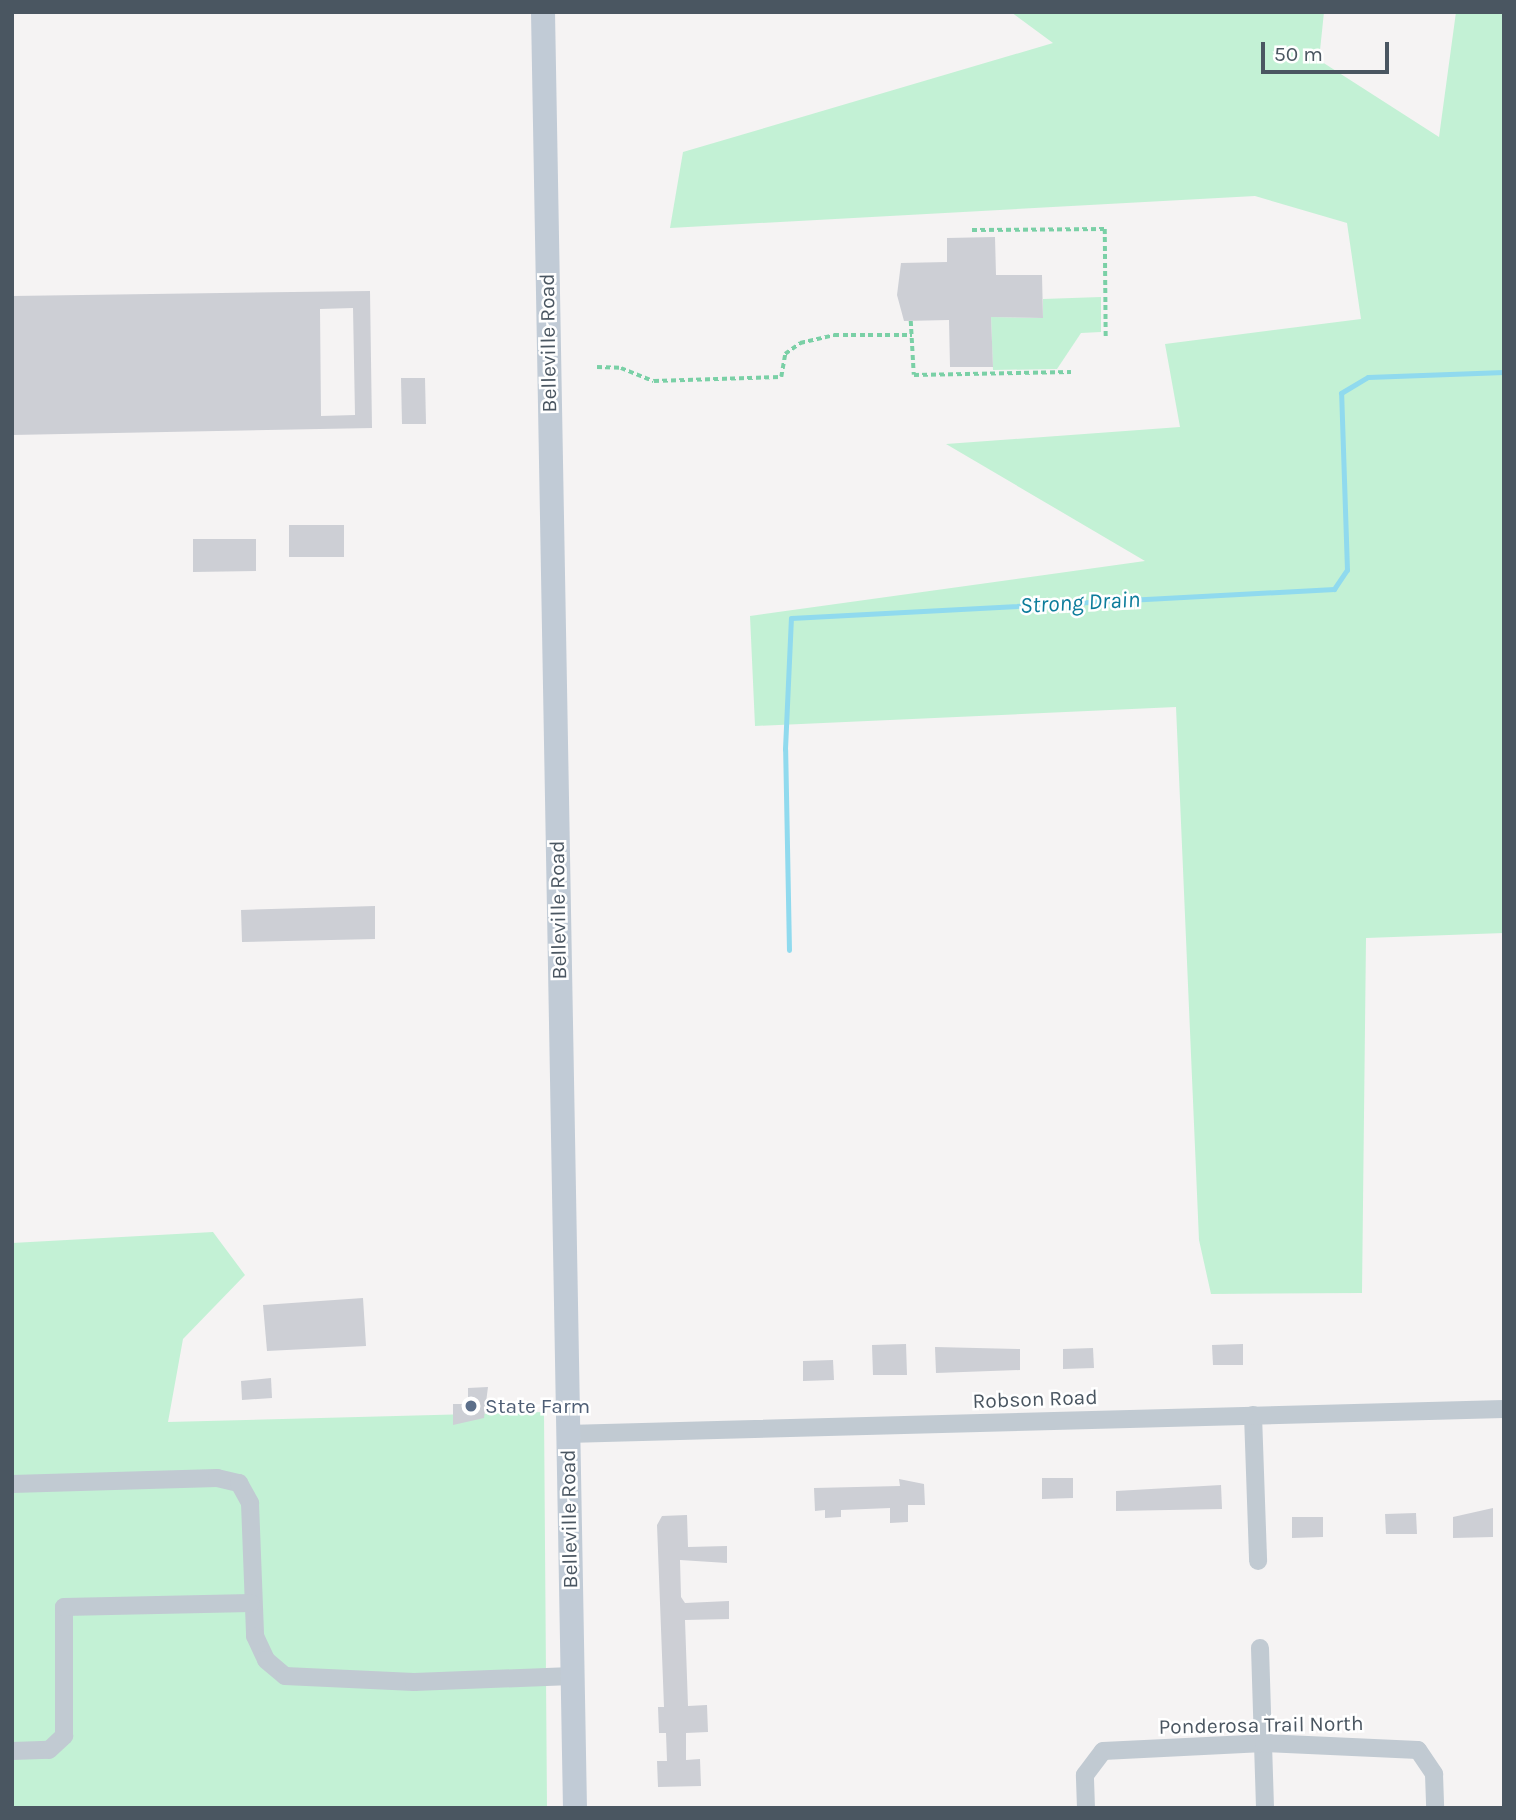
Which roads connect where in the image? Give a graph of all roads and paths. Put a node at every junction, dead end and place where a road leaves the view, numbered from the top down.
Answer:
1 (543, 12) edge
2 (972, 230) dead end
3 (911, 321) dead end
4 (912, 335) junction
5 (1106, 338) dead end
6 (597, 367) dead end
7 (1071, 372) dead end
8 (1504, 1409) edge
9 (1253, 1415) junction
10 (567, 1434) junction
11 (12, 1484) edge
12 (1258, 1561) dead end
13 (251, 1602) junction
14 (1261, 1648) dead end
15 (572, 1676) junction
16 (1264, 1744) junction
17 (12, 1751) edge
18 (575, 1808) edge
19 (1086, 1808) edge
20 (1265, 1808) edge
21 (1435, 1808) edge

1 - 10 main road, Belleville Road
2 - 5 path
3 - 4 path
4 - 6 path
4 - 7 path
8 - 9 street, Robson Road
9 - 10 street, Robson Road
9 - 12 street
10 - 15 main road, Belleville Road
11 - 13 street
13 - 15 street
13 - 17 street
14 - 16 street
15 - 18 main road, Belleville Road
16 - 19 street, Ponderosa Trail North
16 - 20 street
16 - 21 street, Ponderosa Trail North

